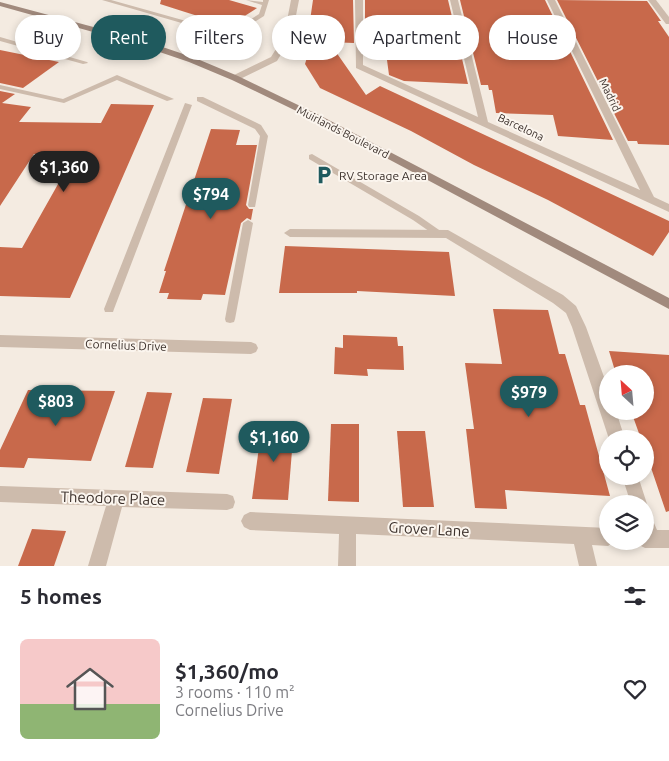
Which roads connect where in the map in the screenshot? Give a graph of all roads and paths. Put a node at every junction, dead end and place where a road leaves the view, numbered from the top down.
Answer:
1 (105, 0) edge
2 (249, 0) edge
3 (295, 0) edge
4 (359, 0) edge
5 (454, 0) edge
6 (551, 0) edge
7 (652, 0) edge
8 (265, 2) edge
9 (0, 4) edge
10 (669, 22) edge
11 (0, 39) edge
12 (85, 63) dead end
13 (235, 78) junction
14 (0, 87) edge
15 (170, 99) dead end
16 (200, 99) dead end
17 (188, 105) dead end
18 (484, 123) junction
19 (312, 157) dead end
20 (650, 200) junction
21 (252, 205) dead end
22 (669, 208) edge
23 (248, 223) dead end
24 (290, 233) dead end
25 (439, 234) junction
26 (669, 304) edge
27 (109, 309) dead end
28 (230, 319) dead end
29 (0, 340) edge
30 (251, 348) dead end
31 (599, 384) edge
32 (0, 494) edge
33 (116, 499) junction
34 (227, 502) dead end
35 (250, 521) dead end
36 (348, 525) junction
37 (581, 536) junction
38 (599, 537) edge
39 (654, 539) edge
40 (669, 540) edge
41 (97, 566) edge
42 (347, 566) edge
43 (588, 566) edge

1 - 8 lane
2 - 8 lane
3 - 13 street
4 - 18 street, Barcelona
5 - 18 street
6 - 20 street, Madrid
7 - 10 street
9 - 13 main road, Muirlands Boulevard
11 - 12 lane
13 - 26 main road, Muirlands Boulevard
14 - 15 lane
16 - 21 lane
17 - 27 lane
18 - 20 street, Barcelona
19 - 25 lane
20 - 22 street, Barcelona
23 - 28 lane
24 - 25 street
25 - 31 street
29 - 30 street, Cornelius Drive
32 - 33 street, Theodore Place
33 - 34 street, Theodore Place
33 - 41 street
35 - 36 street, Grover Lane
36 - 37 street, Grover Lane
36 - 42 street
37 - 38 street, Grover Lane
37 - 43 street
39 - 40 street

